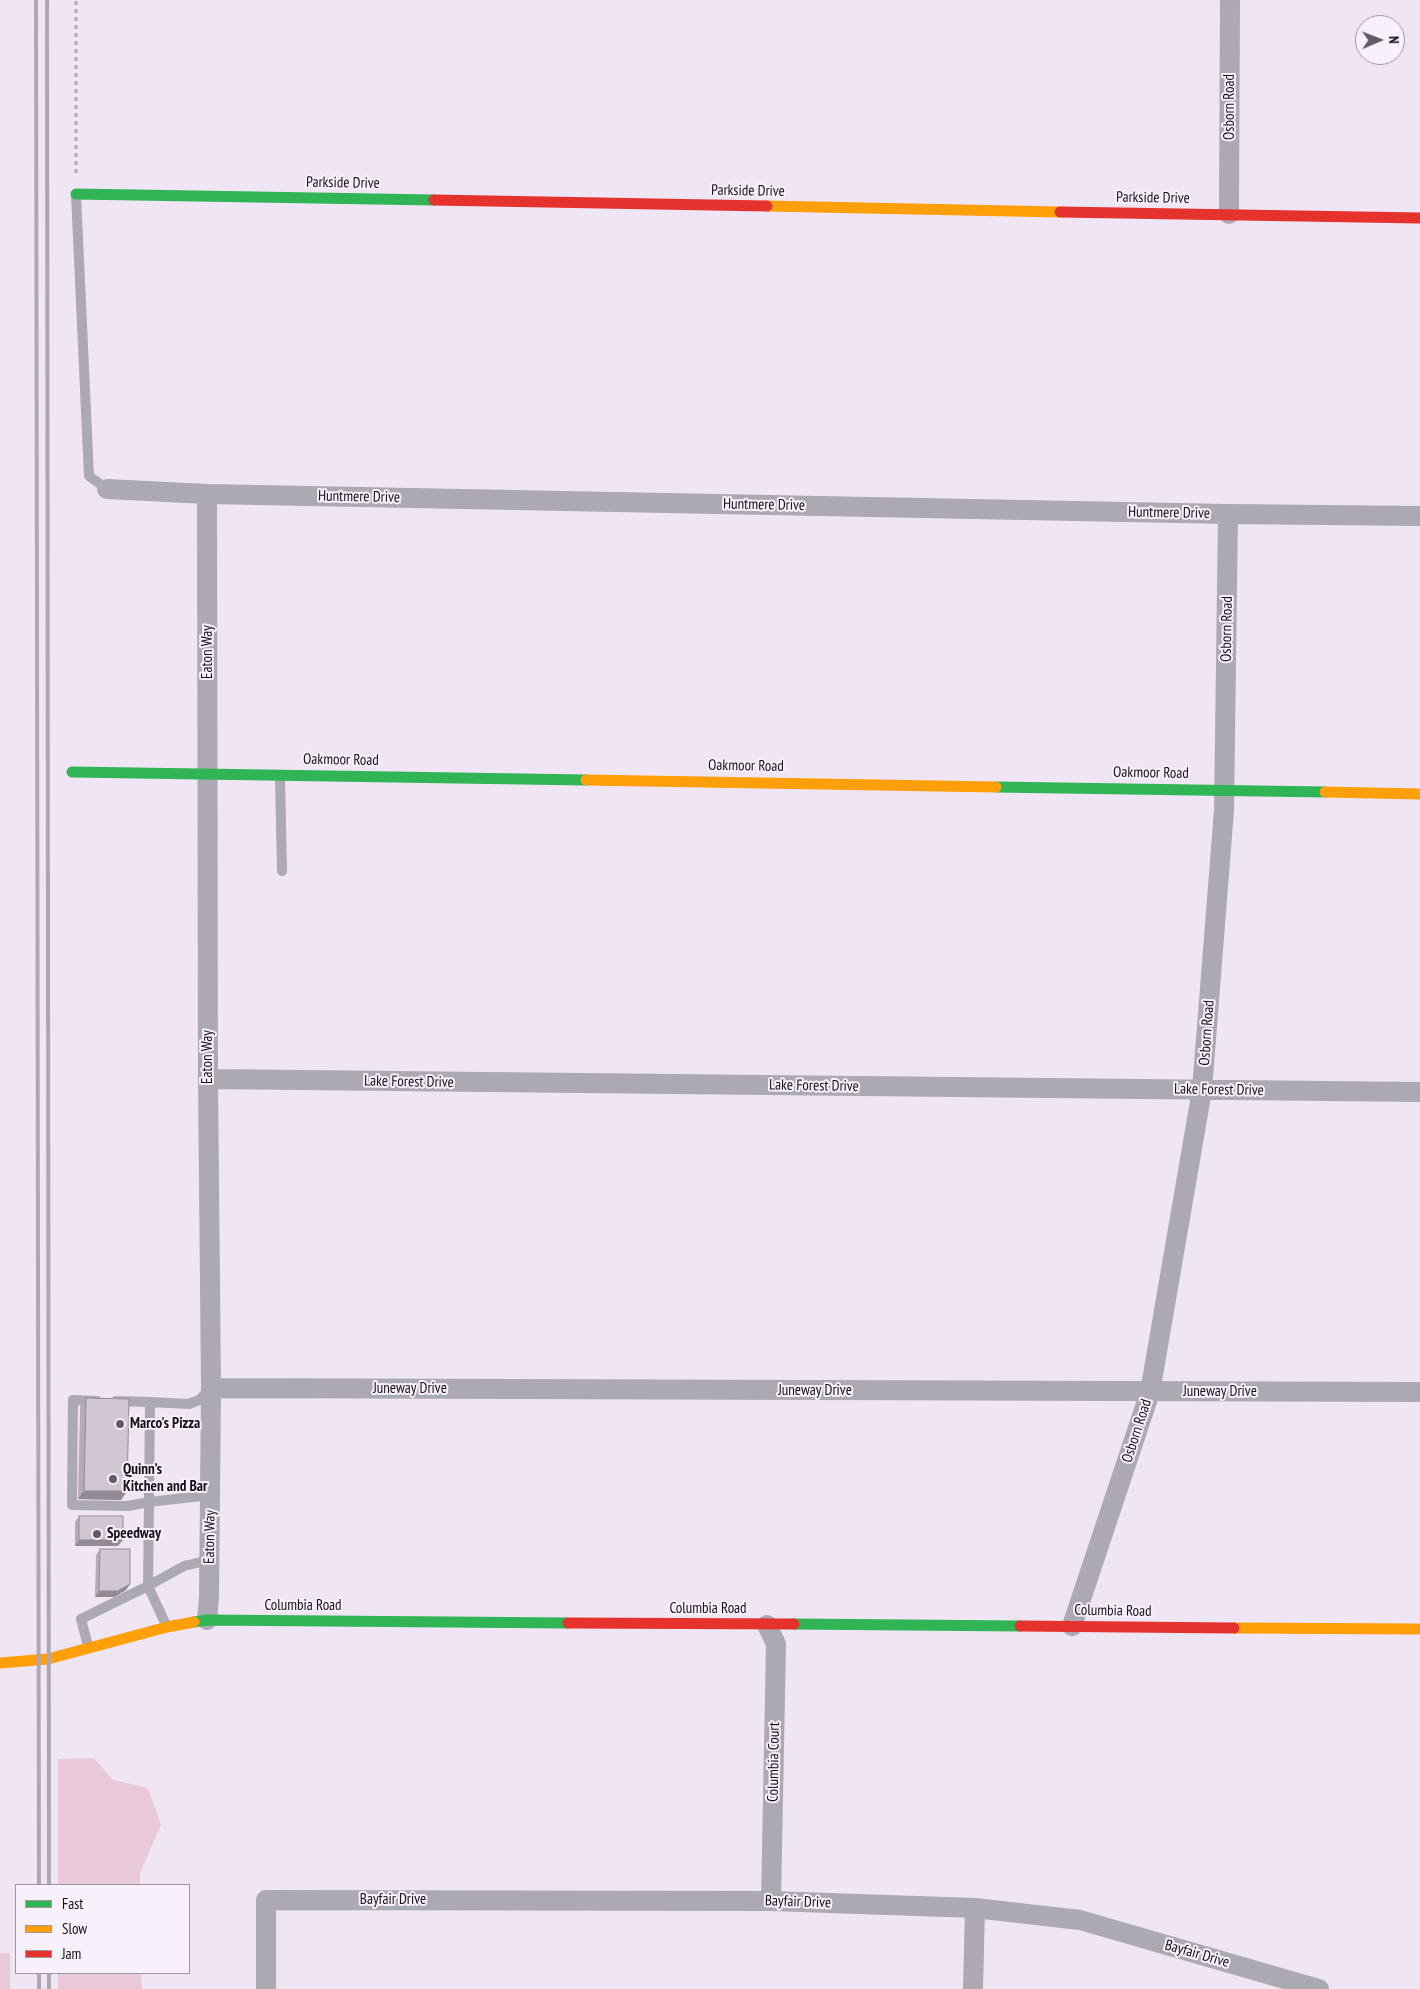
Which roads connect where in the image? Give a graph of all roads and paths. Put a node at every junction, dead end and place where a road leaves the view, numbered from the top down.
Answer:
1 (76, 0) edge
2 (1230, 0) edge
3 (76, 194) junction
4 (1229, 214) junction
5 (1420, 218) edge
6 (107, 489) joint
7 (207, 494) junction
8 (1228, 514) junction
9 (1420, 516) edge
10 (72, 772) dead end
11 (208, 773) junction
12 (280, 774) junction
13 (1224, 790) junction
14 (1420, 794) edge
15 (282, 871) dead end
16 (208, 1079) junction
17 (1202, 1090) junction
18 (1420, 1092) edge
19 (211, 1388) junction
20 (1150, 1392) junction
21 (1420, 1392) edge
22 (150, 1402) junction
23 (210, 1495) junction
24 (149, 1502) junction
25 (210, 1560) junction
26 (148, 1586) junction
27 (207, 1620) junction
28 (767, 1625) junction
29 (1072, 1626) junction
30 (167, 1628) junction
31 (1420, 1629) edge
32 (89, 1649) junction
33 (0, 1663) edge
34 (771, 1901) junction
35 (975, 1908) junction
36 (266, 1989) edge
37 (973, 1989) edge
38 (1319, 1989) edge

1 - 3 path
2 - 4 street, Osborn Road
3 - 4 street, Parkside Drive
3 - 6 lane
4 - 5 street, Parkside Drive
6 - 7 street, Huntmere Drive
7 - 8 street, Huntmere Drive
7 - 11 street, Eaton Way
8 - 9 street, Huntmere Drive
8 - 13 street, Osborn Road
10 - 11 street, Oakmoor Road
11 - 12 street, Oakmoor Road
11 - 16 street, Eaton Way
12 - 13 street, Oakmoor Road
12 - 15 lane
13 - 14 street, Oakmoor Road
13 - 17 street, Osborn Road
16 - 17 street, Lake Forest Drive
16 - 19 street, Eaton Way
17 - 18 street, Lake Forest Drive
17 - 20 street, Osborn Road
19 - 20 street, Juneway Drive
19 - 22 lane
19 - 23 street, Eaton Way
20 - 21 street, Juneway Drive
20 - 29 street, Osborn Road
22 - 24 lane
22 - 24 lane
23 - 24 lane
23 - 25 street, Eaton Way
24 - 26 lane
25 - 26 lane
25 - 27 street, Eaton Way
26 - 30 lane
26 - 32 lane
27 - 28 street, Columbia Road
27 - 30 street, Columbia Road
28 - 29 street, Columbia Road
28 - 34 street, Columbia Court
29 - 31 street, Columbia Road
30 - 32 street, Columbia Road
32 - 33 street, Columbia Road
34 - 35 street, Bayfair Drive
34 - 36 street, Bayfair Drive
35 - 37 street
35 - 38 street, Bayfair Drive

